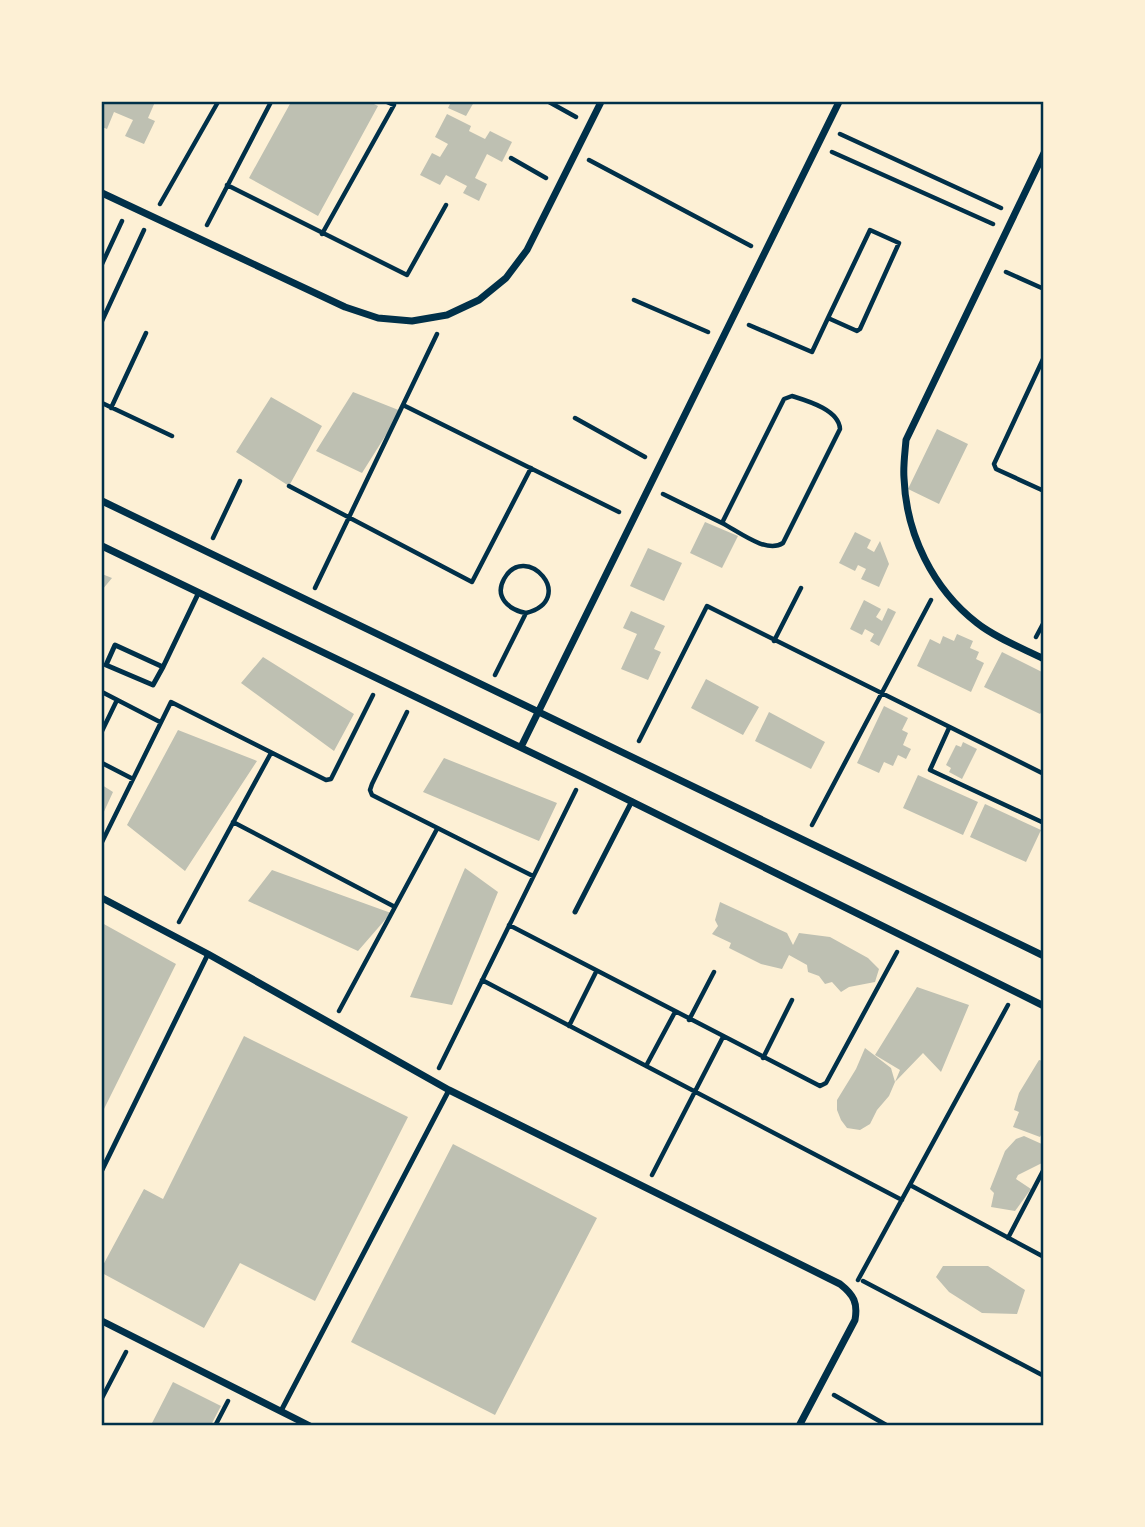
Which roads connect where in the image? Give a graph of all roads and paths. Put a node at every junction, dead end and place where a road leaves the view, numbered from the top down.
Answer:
1 (218, 102) edge
2 (271, 102) edge
3 (387, 102) edge
4 (549, 102) edge
5 (601, 102) edge
6 (839, 102) edge
7 (589, 124) junction
8 (826, 128) junction
9 (817, 145) junction
10 (575, 153) junction
11 (1044, 153) edge
12 (511, 158) dead end
13 (559, 185) junction
14 (228, 186) junction
15 (102, 193) edge
16 (446, 205) dead end
17 (130, 206) junction
18 (1014, 214) junction
19 (152, 216) junction
20 (1007, 230) junction
21 (322, 234) junction
22 (200, 239) junction
23 (111, 243) junction
24 (102, 250) edge
25 (764, 253) junction
26 (102, 264) edge
27 (990, 265) junction
28 (1044, 289) edge
29 (634, 300) dead end
30 (447, 315) junction
31 (732, 318) junction
32 (828, 318) junction
33 (102, 321) edge
34 (146, 333) dead end
35 (722, 338) junction
36 (1043, 358) edge
37 (102, 403) edge
38 (403, 405) junction
39 (111, 408) junction
40 (575, 418) dead end
41 (172, 436) dead end
42 (660, 465) junction
43 (531, 468) junction
44 (240, 481) dead end
45 (289, 486) dead end
46 (649, 488) junction
47 (1044, 491) edge
48 (102, 501) edge
49 (349, 518) junction
50 (633, 519) junction
51 (722, 523) junction
52 (102, 546) edge
53 (207, 552) junction
54 (939, 584) junction
55 (801, 588) dead end
56 (198, 594) junction
57 (309, 601) junction
58 (526, 613) junction
59 (774, 641) junction
60 (1044, 659) edge
61 (163, 667) junction
62 (381, 679) junction
63 (488, 688) junction
64 (102, 692) edge
65 (881, 694) junction
66 (415, 696) junction
67 (117, 700) junction
68 (538, 713) junction
69 (160, 722) junction
70 (949, 729) junction
71 (102, 732) edge
72 (521, 747) junction
73 (271, 752) junction
74 (631, 758) junction
75 (102, 762) edge
76 (1044, 774) edge
77 (582, 776) junction
78 (133, 779) junction
79 (632, 801) junction
80 (233, 822) junction
81 (1044, 823) edge
82 (437, 829) junction
83 (804, 841) junction
84 (102, 842) edge
85 (533, 876) junction
86 (102, 898) edge
87 (395, 907) junction
88 (575, 912) dead end
89 (509, 925) junction
90 (172, 935) junction
91 (904, 939) junction
92 (208, 954) junction
93 (1044, 957) edge
94 (596, 972) junction
95 (714, 972) dead end
96 (482, 980) junction
97 (1016, 992) junction
98 (792, 1000) dead end
99 (1044, 1006) edge
100 (675, 1012) junction
101 (689, 1020) junction
102 (332, 1024) junction
103 (569, 1026) junction
104 (723, 1037) junction
105 (762, 1058) junction
106 (646, 1066) junction
107 (432, 1081) junction
108 (449, 1090) junction
109 (695, 1092) junction
110 (1044, 1169) edge
111 (102, 1170) edge
112 (910, 1185) junction
113 (645, 1188) junction
114 (902, 1200) junction
115 (1007, 1238) junction
116 (1044, 1257) edge
117 (859, 1279) junction
118 (851, 1293) junction
119 (102, 1321) edge
120 (134, 1337) junction
121 (1044, 1376) edge
122 (819, 1387) junction
123 (234, 1388) junction
124 (102, 1398) edge
125 (281, 1411) junction
126 (215, 1426) edge
127 (310, 1426) edge
128 (799, 1426) edge
129 (888, 1426) edge

1 - 19 path
2 - 14 path
3 - 21 path
4 - 7 path
5 - 7 street
6 - 8 street
7 - 10 street
8 - 9 street
8 - 18 path
9 - 20 path
9 - 25 street
10 - 13 street
10 - 25 path
11 - 18 street
12 - 13 path
13 - 30 street
14 - 21 path
14 - 22 path
15 - 17 street
16 - 21 path
17 - 19 street
17 - 23 path
18 - 20 street
19 - 22 street
19 - 33 path
20 - 27 street
22 - 30 street
23 - 24 path
23 - 26 path
25 - 31 street
27 - 28 path
27 - 54 street
29 - 35 path
30 - 38 path
31 - 32 path
31 - 35 street
32 - 32 path
34 - 39 path
35 - 42 street
36 - 47 path
37 - 39 path
38 - 43 path
38 - 49 path
39 - 41 path
40 - 42 path
42 - 46 street
43 - 49 path
43 - 50 path
44 - 53 path
45 - 49 path
46 - 50 street
46 - 51 path
48 - 53 street
49 - 57 path
50 - 68 street
51 - 51 path
52 - 56 street
53 - 57 street
54 - 60 street
54 - 65 path
55 - 59 path
56 - 61 lane
56 - 62 street
57 - 63 street
58 - 58 path
58 - 63 path
59 - 65 path
59 - 74 path
61 - 61 lane
62 - 66 street
62 - 73 path
63 - 68 street
64 - 67 path
65 - 70 path
65 - 83 path
66 - 72 street
66 - 82 path
67 - 69 path
67 - 71 path
68 - 72 street
68 - 74 street
69 - 73 path
69 - 78 path
70 - 76 path
70 - 81 path
72 - 77 street
73 - 80 path
74 - 83 street
75 - 78 path
77 - 79 street
77 - 85 path
78 - 84 path
79 - 88 lane
79 - 91 street
80 - 87 path
80 - 90 path
82 - 85 path
82 - 87 path
83 - 93 street
85 - 89 path
86 - 90 street
87 - 102 path
89 - 94 path
89 - 96 path
90 - 92 street
91 - 97 street
91 - 105 path
92 - 102 street
92 - 111 lane
94 - 100 path
94 - 103 path
95 - 101 path
96 - 103 path
96 - 107 path
97 - 99 street
97 - 112 path
98 - 105 path
100 - 101 path
100 - 106 path
101 - 104 path
102 - 107 street
103 - 106 path
104 - 105 path
104 - 109 path
106 - 109 path
107 - 108 street
108 - 113 street
108 - 125 lane
109 - 113 path
109 - 114 path
110 - 115 path
112 - 114 path
112 - 115 path
113 - 118 street
114 - 117 path
115 - 116 path
117 - 118 path
117 - 121 path
118 - 122 street
119 - 120 street
120 - 123 street
120 - 124 path
122 - 128 street
122 - 129 path
123 - 125 street
123 - 126 path
125 - 127 street

